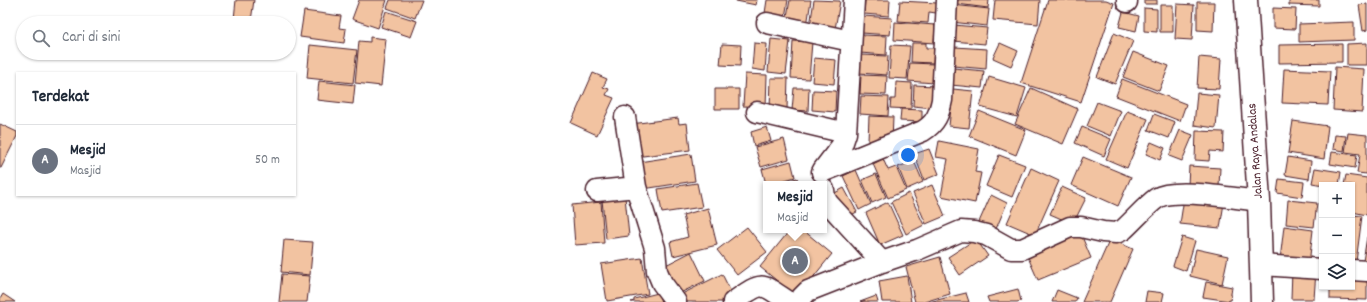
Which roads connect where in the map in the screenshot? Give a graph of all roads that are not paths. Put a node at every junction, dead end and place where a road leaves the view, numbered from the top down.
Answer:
1 (854, 0) edge
2 (946, 0) edge
3 (1246, 0) edge
4 (767, 23) dead end
5 (851, 42) junction
6 (757, 112) dead end
7 (626, 117) dead end
8 (846, 133) junction
9 (824, 181) edge
10 (825, 181) edge
11 (636, 187) junction
12 (597, 191) dead end
13 (1259, 201) junction
14 (827, 202) edge
15 (882, 262) junction
16 (1261, 265) junction
17 (1319, 269) edge
18 (1355, 270) edge
19 (1367, 271) edge
20 (676, 302) edge
21 (733, 302) edge
22 (789, 302) edge
23 (800, 302) edge
24 (1262, 302) edge

1 - 5 street
2 - 10 street
3 - 13 main road, Jalan Raya Andalas
4 - 5 street
5 - 8 street
6 - 8 street
7 - 11 street
8 - 9 street
11 - 12 street
11 - 20 street
13 - 15 street
13 - 16 main road, Jalan Raya Andalas
14 - 15 street
15 - 23 street
16 - 17 street
16 - 24 main road, Jalan Raya Andalas
18 - 19 street
21 - 22 street

